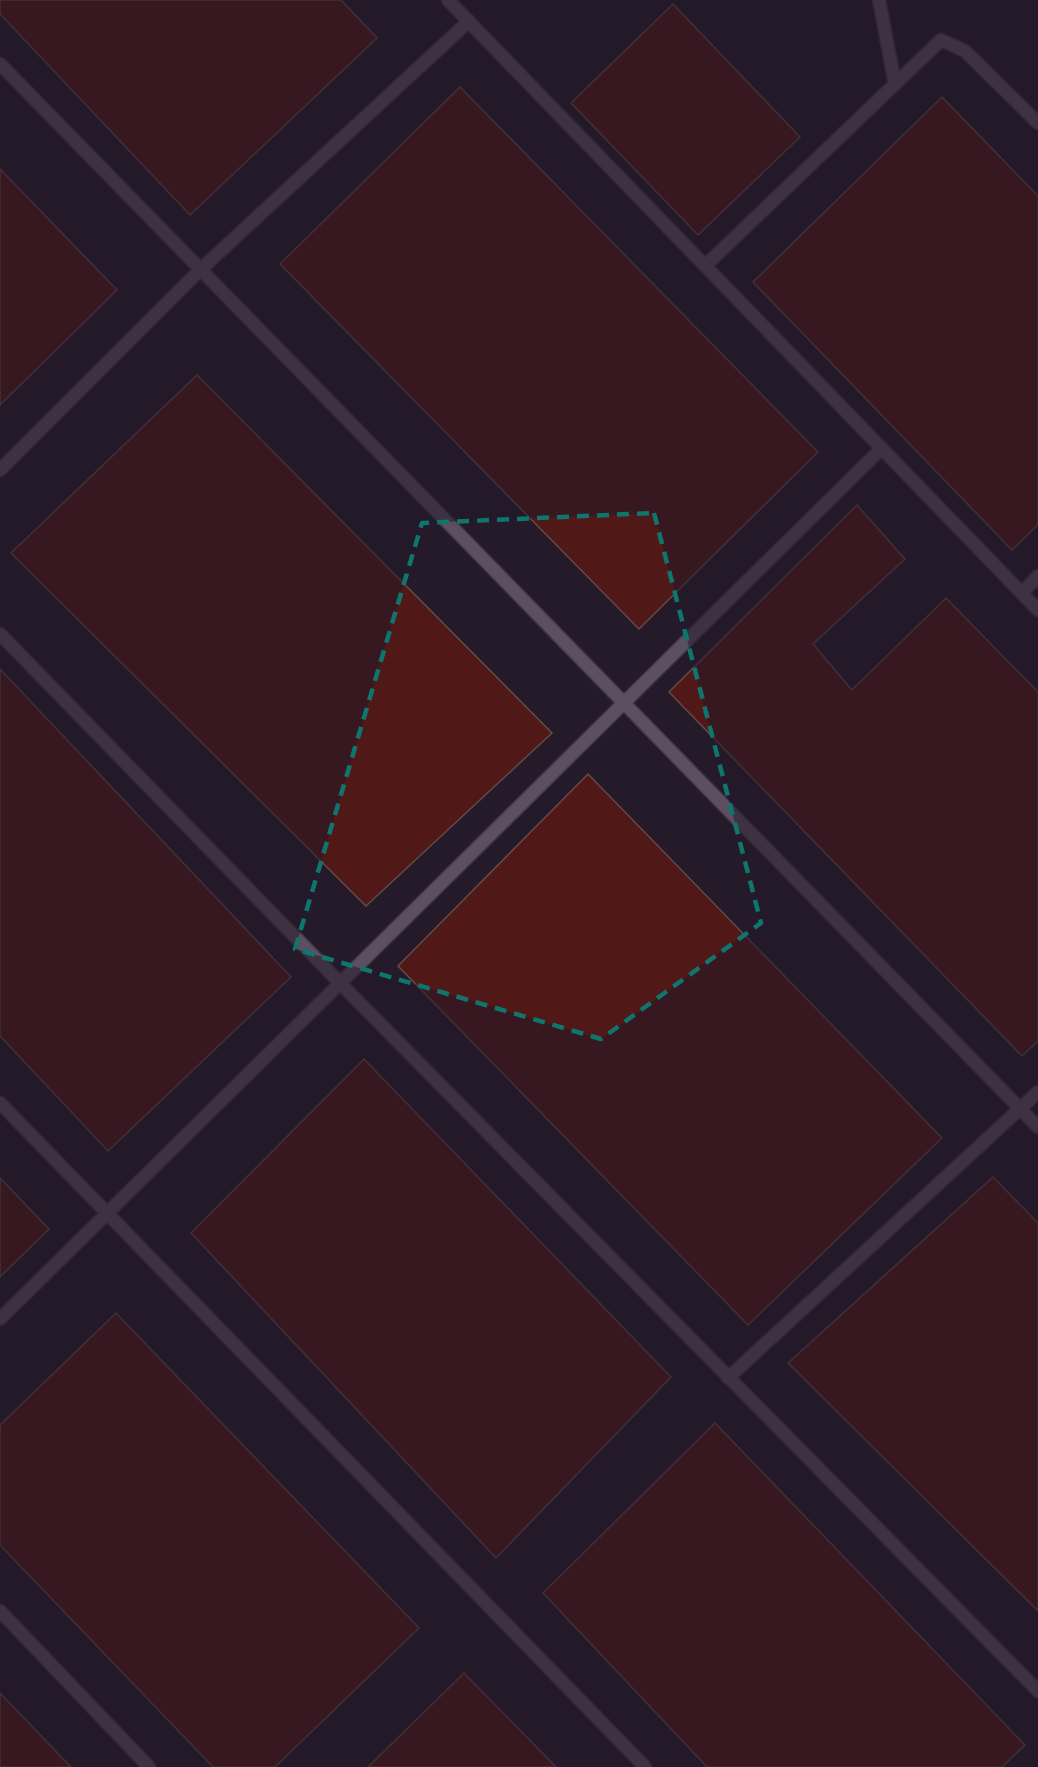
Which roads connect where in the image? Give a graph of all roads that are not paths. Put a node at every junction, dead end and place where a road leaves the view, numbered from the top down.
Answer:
1 (448, 0) edge
2 (879, 0) edge
3 (469, 21) junction
4 (0, 64) edge
5 (895, 84) junction
6 (1038, 123) edge
7 (705, 266) junction
8 (200, 270) junction
9 (882, 448) junction
10 (0, 470) edge
11 (1038, 576) edge
12 (1022, 593) junction
13 (1038, 610) edge
14 (0, 634) edge
15 (624, 703) junction
16 (340, 983) junction
17 (1038, 1092) edge
18 (0, 1102) edge
19 (1020, 1109) junction
20 (1038, 1127) edge
21 (108, 1212) junction
22 (0, 1319) edge
23 (728, 1378) junction
24 (0, 1611) edge
25 (1038, 1691) edge
26 (149, 1767) edge
27 (645, 1767) edge

1 - 3 lane
2 - 5 lane
3 - 7 lane
3 - 8 lane
4 - 8 lane
5 - 6 lane
5 - 7 lane
7 - 9 lane
8 - 10 lane
8 - 15 lane
9 - 12 lane
9 - 15 lane
11 - 12 lane
12 - 13 lane
14 - 16 lane
15 - 16 lane
15 - 19 lane
16 - 21 lane
16 - 23 lane
17 - 19 lane
18 - 21 lane
19 - 20 lane
19 - 23 lane
21 - 22 lane
21 - 27 lane
23 - 25 lane
24 - 26 lane

